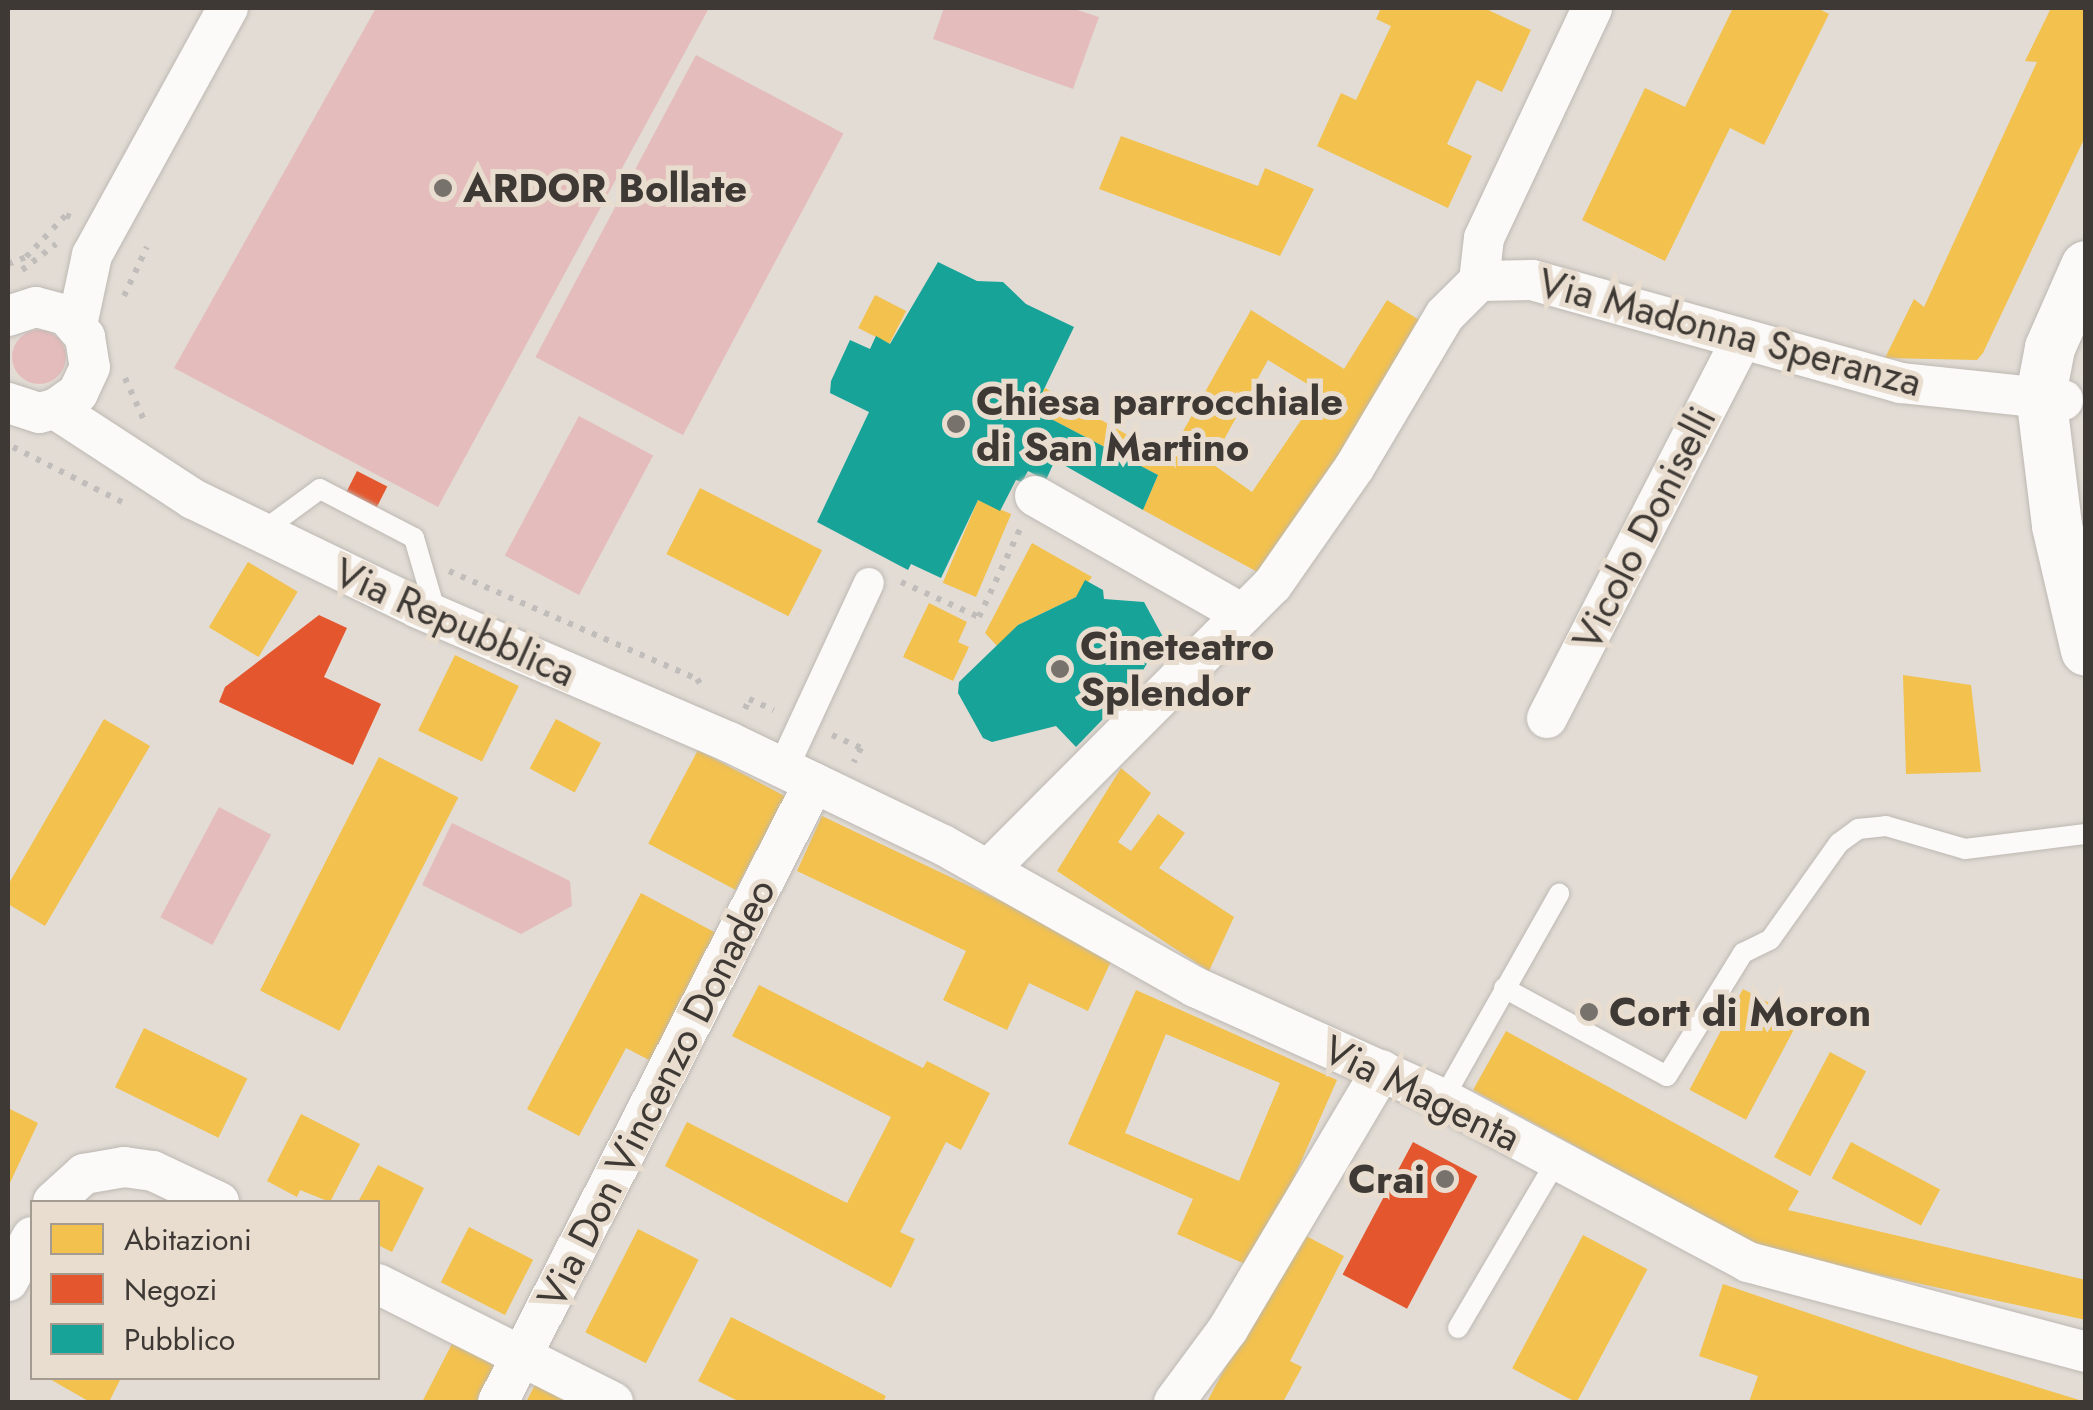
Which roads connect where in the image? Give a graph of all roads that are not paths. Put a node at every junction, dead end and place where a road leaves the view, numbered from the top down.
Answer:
1 (228, 8) edge
2 (1592, 8) edge
3 (92, 255) junction
4 (2086, 266) edge
5 (1479, 280) junction
6 (22, 312) edge
7 (77, 325) junction
8 (1742, 338) junction
9 (2086, 349) edge
10 (86, 381) junction
11 (8, 403) edge
12 (55, 409) junction
13 (2051, 409) junction
14 (137, 460) junction
15 (1035, 496) road end
16 (260, 532) junction
17 (869, 584) road end
18 (1243, 614) junction
19 (437, 616) junction
20 (2086, 651) edge
21 (1547, 718) dead end
22 (799, 775) junction
23 (2086, 834) edge
24 (988, 869) junction
25 (1559, 894) dead end
26 (1504, 988) junction
27 (1382, 1070) junction
28 (1443, 1099) junction
29 (1556, 1160) junction
30 (55, 1200) edge
31 (215, 1200) edge
32 (30, 1241) edge
33 (8, 1281) edge
34 (380, 1285) edge
35 (1458, 1328) dead end
36 (2086, 1352) edge
37 (521, 1358) junction
38 (498, 1402) edge
39 (613, 1402) edge
40 (1174, 1402) edge

1 - 3 street
2 - 5 street
3 - 6 street
3 - 7 street
4 - 13 street
5 - 8 street, Via Madonna Speranza
5 - 18 street
6 - 7 street
7 - 10 street
8 - 13 street, Via Madonna Speranza
8 - 21 street, Vicolo Doniselli
9 - 13 street
10 - 12 street
10 - 14 street, Via Repubblica
11 - 12 street
12 - 14 street, Via Repubblica
13 - 20 street
14 - 16 street, Via Repubblica
15 - 18 street
16 - 19 street, Via Repubblica
16 - 19 lane
17 - 22 street
18 - 24 street
19 - 22 street, Via Repubblica
22 - 24 street, Via Magenta
22 - 37 street, Via Don Vincenzo Donadeo
23 - 26 lane
24 - 27 street, Via Magenta
25 - 26 lane
26 - 28 lane
27 - 28 street, Via Magenta
27 - 40 street
28 - 29 street, Via Magenta
29 - 35 lane
29 - 36 street, Via Magenta
30 - 31 street
32 - 33 street
34 - 37 street
37 - 38 street, Via Don Vincenzo Donadeo
37 - 39 street

